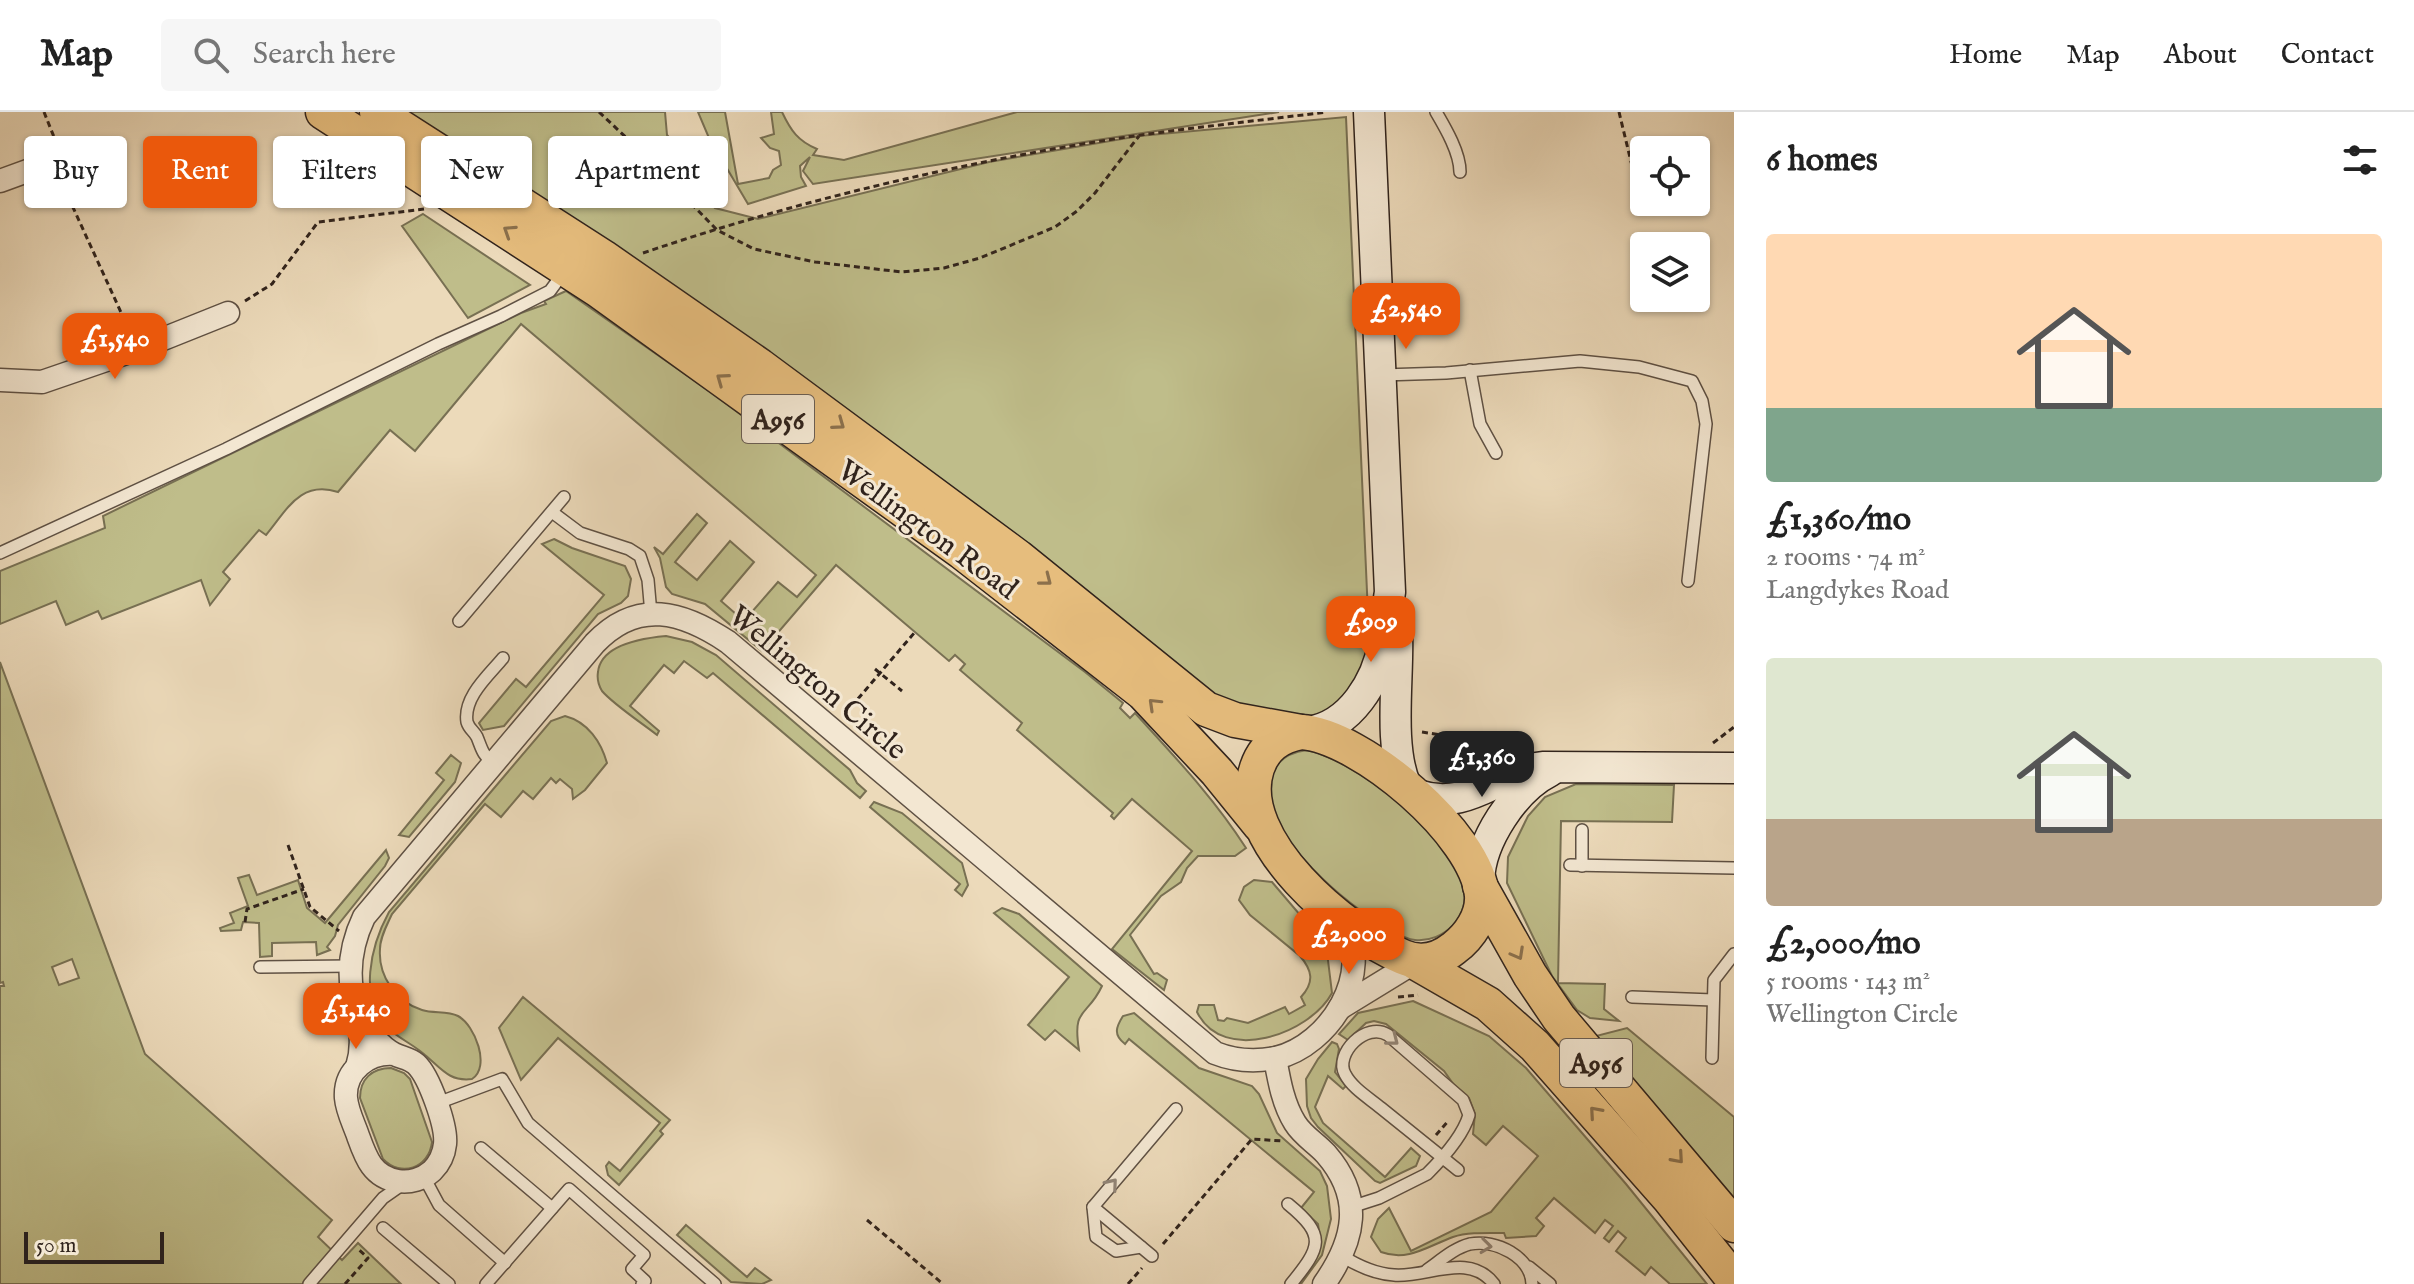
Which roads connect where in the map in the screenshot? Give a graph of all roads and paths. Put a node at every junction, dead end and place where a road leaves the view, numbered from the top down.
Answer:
1 (44, 112) edge
2 (323, 112) edge
3 (377, 112) edge
4 (599, 112) edge
5 (1327, 112) edge
6 (1369, 112) edge
7 (1436, 112) edge
8 (1619, 112) edge
9 (54, 136) edge
10 (1139, 136) junction
11 (1630, 157) edge
12 (24, 172) edge
13 (1460, 172) dead end
14 (0, 181) edge
15 (73, 208) edge
16 (429, 209) dead end
17 (717, 230) junction
18 (631, 257) dead end
19 (566, 268) junction
20 (228, 313) joint
21 (138, 349) junction
22 (1470, 370) junction
23 (1380, 375) junction
24 (0, 380) edge
25 (1496, 453) dead end
26 (564, 497) dead end
27 (552, 512) junction
28 (0, 553) edge
29 (1688, 581) dead end
30 (1390, 592) junction
31 (651, 614) junction
32 (459, 621) dead end
33 (915, 632) dead end
34 (503, 658) dead end
35 (878, 671) junction
36 (902, 691) dead end
37 (1397, 728) junction
38 (831, 730) junction
39 (1305, 732) junction
40 (1533, 748) dead end
41 (493, 763) junction
42 (1559, 766) junction
43 (1734, 768) edge
44 (1412, 791) junction
45 (1260, 825) junction
46 (1582, 830) dead end
47 (288, 845) dead end
48 (1734, 868) edge
49 (1480, 883) junction
50 (304, 889) junction
51 (1340, 918) junction
52 (245, 922) dead end
53 (1734, 954) edge
54 (352, 955) junction
55 (1415, 962) junction
56 (260, 967) dead end
57 (1383, 982) junction
58 (1425, 995) dead end
59 (1632, 997) dead end
60 (1713, 1000) junction
61 (1340, 1008) junction
62 (358, 1013) junction
63 (394, 1054) junction
64 (1275, 1058) junction
65 (1712, 1058) dead end
66 (357, 1067) junction
67 (1465, 1102) junction
68 (435, 1104) junction
69 (1176, 1109) dead end
70 (1436, 1135) dead end
71 (1315, 1143) junction
72 (481, 1148) dead end
73 (1442, 1157) junction
74 (1458, 1170) dead end
75 (377, 1172) junction
76 (415, 1179) junction
77 (1288, 1204) dead end
78 (376, 1205) junction
79 (1093, 1207) junction
80 (1351, 1207) junction
81 (552, 1208) junction
82 (867, 1220) dead end
83 (1734, 1225) edge
84 (383, 1228) dead end
85 (355, 1247) dead end
86 (1141, 1247) junction
87 (1152, 1256) junction
88 (1342, 1256) junction
89 (1520, 1259) junction
90 (505, 1263) junction
91 (1427, 1271) junction
92 (1734, 1280) edge
93 (309, 1284) edge
94 (345, 1284) edge
95 (449, 1284) edge
96 (486, 1284) edge
97 (642, 1284) edge
98 (715, 1284) edge
99 (943, 1284) edge
100 (1128, 1284) edge
101 (1291, 1284) edge
102 (1324, 1284) edge
103 (1494, 1284) edge
104 (1532, 1284) edge
105 (1550, 1284) edge

1 - 9 path
19 -> 2 main road, Wellington Road / A956
3 -> 39 main road, Wellington Road / A956
4 - 17 path
5 - 10 path
6 - 23 street
7 - 13 lane
8 - 11 path
10 - 17 path
10 - 17 path
12 - 14 street
15 - 21 path
16 - 20 path
17 - 18 path
19 - 28 lane
45 -> 19 main road, Wellington Road / A956
20 - 21 street
21 - 24 street
22 - 23 lane
22 - 25 lane
22 - 29 lane
23 - 30 street
26 - 27 lane
27 - 31 lane
27 - 32 lane
30 - 37 street
30 - 39 street
31 - 38 street, Wellington Circle
31 - 41 street, Wellington Circle
33 - 35 path
34 - 41 lane
35 - 36 path
35 - 38 path
37 - 40 path
37 - 44 street
38 - 64 street, Wellington Circle
39 - 44 main road, A956
39 - 45 main road, A956
41 - 54 street, Wellington Circle
42 - 43 street
42 - 44 street
42 - 49 street
44 - 49 main road, A956
45 - 51 main road, A956
46 - 48 lane
47 - 50 path
49 - 55 main road
49 -> 83 main road, A956
50 - 52 path
50 - 54 path
51 - 55 main road, A956
51 - 61 street, Wellington Circle
53 - 60 lane
54 - 56 lane
54 - 62 street
55 - 57 street, Wellington Circle
92 -> 55 main road, A956
57 - 58 path
57 - 61 street, Wellington Circle
59 - 60 lane
60 - 65 lane
61 - 64 street, Wellington Circle
62 - 63 street
62 - 66 street
63 - 66 street
63 - 68 street
64 - 71 street
66 - 75 street
67 - 70 path
67 - 73 lane
73 -> 67 lane
68 - 76 street
68 - 98 lane
79 -> 69 lane
71 - 80 street
71 - 87 path
72 - 81 lane
73 - 74 lane
73 - 80 lane
75 - 76 street
75 - 78 lane
76 - 78 lane
76 - 90 lane
77 - 101 lane
78 - 93 lane
79 - 86 lane
79 - 86 lane
80 - 88 street
81 - 90 lane
81 - 97 lane
82 - 99 path
84 - 95 lane
85 - 94 path
86 - 87 lane
87 - 100 path
88 - 91 lane
88 - 102 street
91 -> 89 lane
89 - 104 lane
89 - 105 lane
90 - 96 lane
91 - 103 lane

